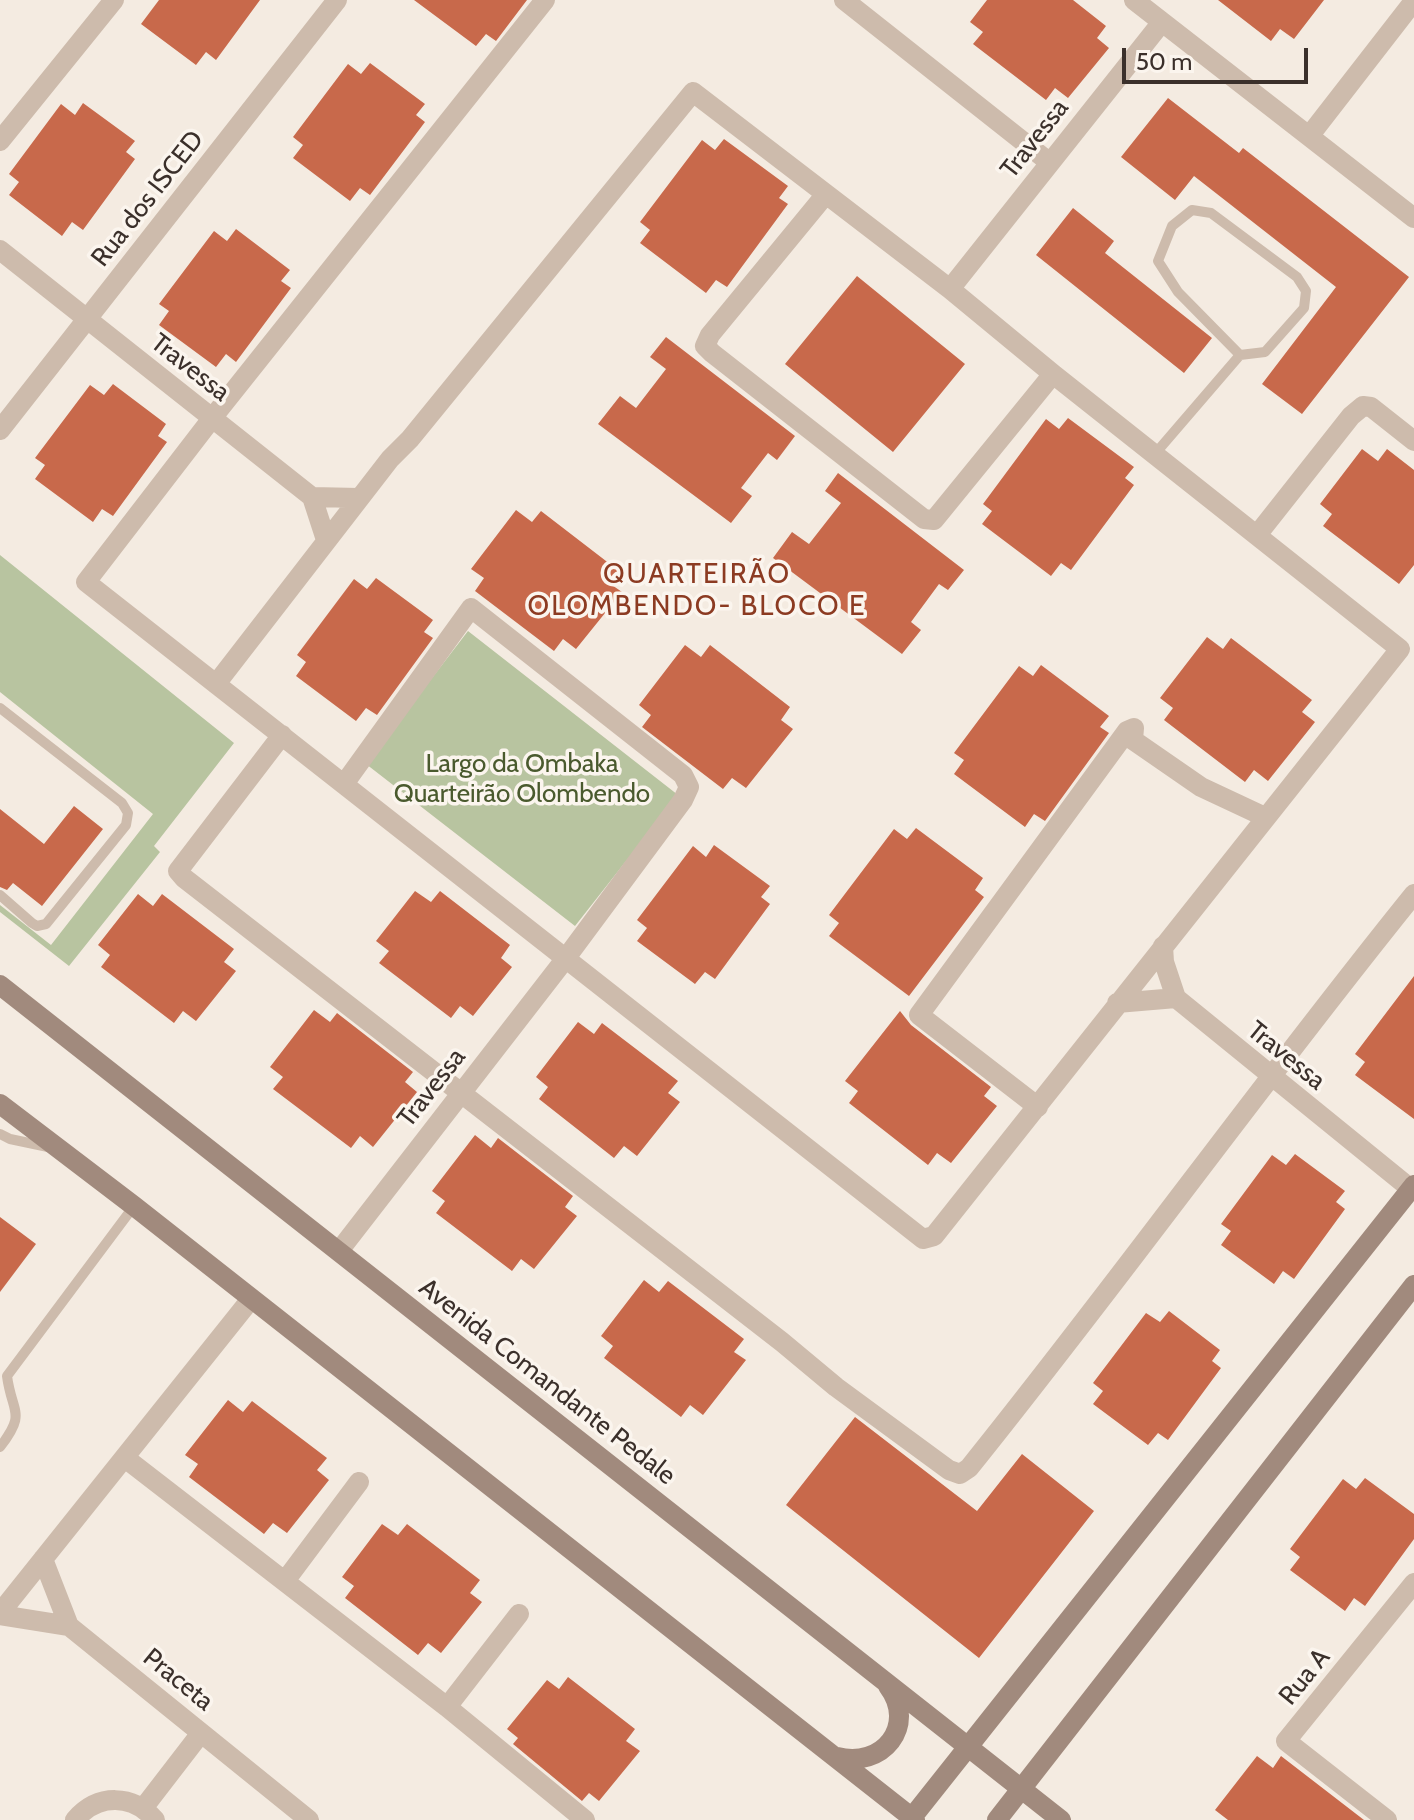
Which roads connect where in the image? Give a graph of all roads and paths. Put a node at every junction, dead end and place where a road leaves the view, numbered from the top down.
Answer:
1 (114, 0) edge
2 (337, 0) edge
3 (545, 0) edge
4 (844, 0) edge
5 (1134, 0) edge
6 (1413, 1) edge
7 (1162, 22) junction
8 (1310, 135) junction
9 (0, 141) edge
10 (1049, 162) junction
11 (826, 194) junction
12 (1414, 218) edge
13 (0, 250) edge
14 (950, 289) junction
15 (86, 320) junction
16 (1240, 355) junction
17 (1053, 374) junction
18 (213, 417) junction
19 (0, 430) edge
20 (1414, 441) edge
21 (1154, 455) junction
22 (312, 497) junction
23 (359, 498) junction
24 (1257, 535) junction
25 (326, 540) junction
26 (216, 684) junction
27 (0, 708) edge
28 (282, 735) junction
29 (344, 784) junction
30 (1265, 817) junction
31 (0, 895) edge
32 (1409, 900) edge
33 (1163, 946) junction
34 (566, 958) junction
35 (0, 985) edge
36 (1176, 998) junction
37 (1117, 1003) junction
38 (1271, 1077) junction
39 (460, 1093) junction
40 (0, 1104) edge
41 (1038, 1107) junction
42 (0, 1134) edge
43 (56, 1148) junction
44 (1412, 1187) edge
45 (134, 1206) junction
46 (339, 1251) junction
47 (1414, 1285) edge
48 (251, 1299) junction
49 (0, 1447) edge
50 (125, 1458) junction
51 (359, 1482) dead end
52 (43, 1559) junction
53 (285, 1581) junction
54 (1414, 1583) edge
55 (0, 1614) edge
56 (519, 1614) dead end
57 (69, 1626) junction
58 (879, 1678) junction
59 (447, 1707) junction
60 (201, 1733) junction
61 (822, 1747) junction
62 (968, 1747) junction
63 (1021, 1789) junction
64 (150, 1813) edge
65 (912, 1819) edge
66 (75, 1820) edge
67 (309, 1820) edge
68 (585, 1820) edge
69 (997, 1820) edge
70 (1061, 1820) edge
71 (1387, 1820) edge

1 - 9 street
2 - 15 street, Rua dos ISCED
3 - 18 street
4 - 10 street
5 - 7 street
6 - 8 street
7 - 8 street
7 - 10 street, Travessa
8 - 12 street
10 - 14 street, Travessa
11 - 14 street
11 - 17 street
11 - 23 street
13 - 15 street, Travessa
14 - 17 street
15 - 18 street, Travessa
15 - 19 street, Rua dos ISCED
16 - 16 lane
16 - 21 lane
17 - 21 street
18 - 22 street, Travessa
18 - 26 street
20 - 24 street
21 - 24 street
22 - 23 street
22 - 25 street
23 - 25 street
24 - 30 street
25 - 26 street
26 - 28 street
27 - 31 lane
28 - 29 street
28 - 39 street
29 - 34 street
29 - 34 street, Travessa
30 - 33 street
30 - 41 street
32 - 38 street
33 - 36 street
33 - 37 street
34 - 39 street, Travessa
34 - 41 street
35 - 46 street, Avenida Comandante Pedale
36 - 37 street
36 - 38 street, Travessa
37 - 41 street
38 - 39 street
38 - 44 street, Travessa
39 - 46 street, Travessa
40 - 43 street
42 - 43 lane
43 - 45 street
44 - 62 street
45 - 48 street
45 - 49 lane
46 - 58 street, Avenida Comandante Pedale
47 - 63 street
48 - 50 street
48 - 61 street
50 - 52 street
50 - 53 street
51 - 53 street
52 - 55 street
52 - 57 street, Praceta
53 - 59 street
54 - 71 street, Rua A
55 - 57 street
56 - 59 street
57 - 60 street, Praceta
58 - 61 street
58 - 62 street, Avenida Comandante Pedale
59 - 68 street
60 - 64 street
60 - 67 street, Praceta
61 - 65 street
62 - 63 street, Avenida Comandante Pedale
62 - 65 street
63 - 69 street
63 - 70 street, Avenida Comandante Pedale
64 - 66 street

